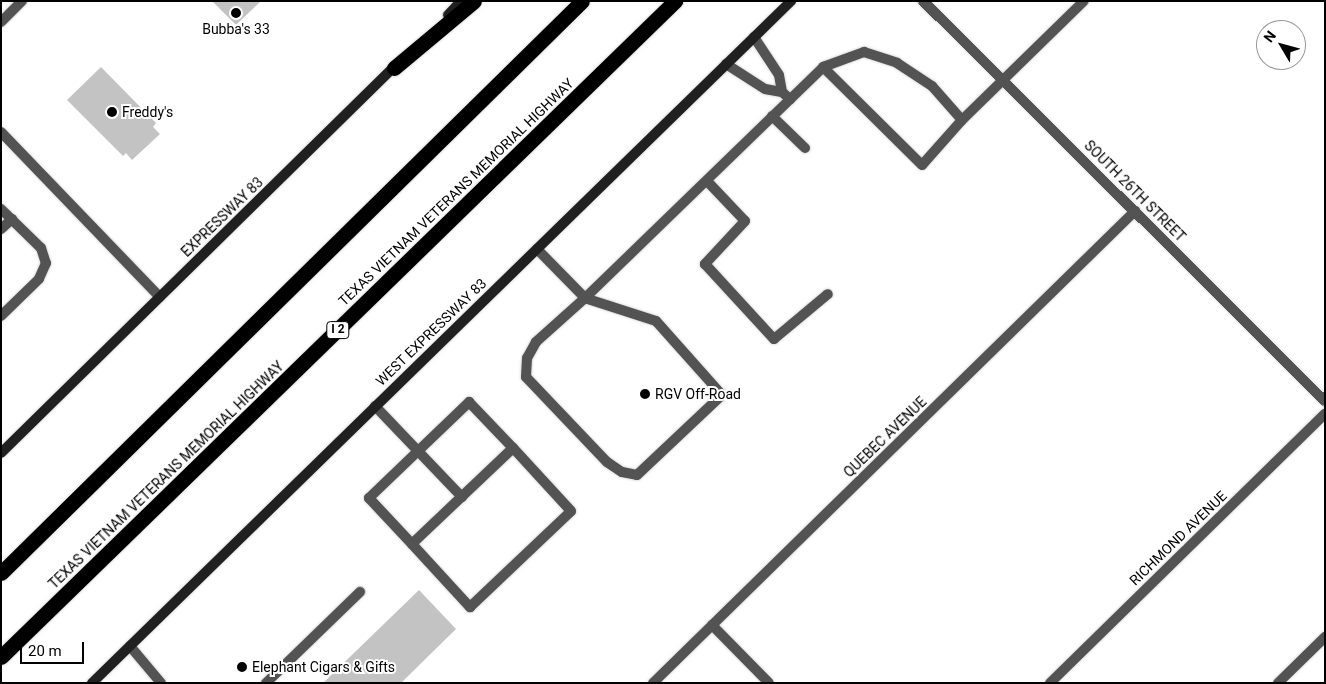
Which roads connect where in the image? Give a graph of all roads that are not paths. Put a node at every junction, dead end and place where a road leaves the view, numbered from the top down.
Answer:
1 (22, 1) edge
2 (461, 1) edge
3 (474, 1) edge
4 (582, 1) edge
5 (675, 1) edge
6 (791, 1) edge
7 (923, 1) edge
8 (1084, 1) edge
9 (1, 22) edge
10 (754, 37) junction
11 (726, 64) junction
12 (824, 67) junction
13 (394, 68) junction
14 (1004, 79) junction
15 (782, 92) junction
16 (790, 99) junction
17 (772, 116) junction
18 (962, 120) junction
19 (1, 132) edge
20 (805, 148) dead end
21 (707, 181) junction
22 (1, 209) edge
23 (1135, 211) junction
24 (12, 219) junction
25 (1, 229) edge
26 (537, 248) junction
27 (828, 294) dead end
28 (160, 297) junction
29 (585, 298) junction
30 (1, 316) edge
31 (1325, 401) edge
32 (375, 406) junction
33 (1325, 414) edge
34 (513, 448) junction
35 (418, 451) junction
36 (1, 453) edge
37 (462, 497) junction
38 (412, 544) junction
39 (1, 573) edge
40 (360, 592) dead end
41 (712, 625) junction
42 (1325, 638) edge
43 (130, 646) junction
44 (1, 657) edge
45 (92, 683) edge
46 (161, 683) edge
47 (266, 683) edge
48 (654, 683) edge
49 (769, 683) edge
50 (1050, 683) edge
51 (1278, 683) edge

1 - 9 street
2 - 13 main road, EXPRESSWAY 83
3 - 13 highway
4 - 39 highway
5 - 44 highway, TEXAS VIETNAM VETERANS MEMORIAL HIGHWAY / I 2
6 - 10 main road, WEST EXPRESSWAY 83
7 - 14 street, SOUTH 26TH STREET
8 - 14 street
10 - 11 main road, WEST EXPRESSWAY 83
10 - 15 street
11 - 15 street
11 - 26 main road, WEST EXPRESSWAY 83
12 - 16 street
12 - 18 street
12 - 18 street
13 - 28 main road, EXPRESSWAY 83
14 - 18 street
14 - 23 street, SOUTH 26TH STREET
15 - 16 street
16 - 17 street
17 - 20 street
17 - 21 street
19 - 28 street
21 - 27 street
21 - 29 street
22 - 24 street
23 - 31 street, SOUTH 26TH STREET
23 - 41 street, QUEBEC AVENUE
24 - 25 street
24 - 30 street
26 - 29 street
26 - 32 main road, WEST EXPRESSWAY 83
28 - 36 main road, EXPRESSWAY 83
29 - 29 street
32 - 35 street
32 - 43 main road, WEST EXPRESSWAY 83
33 - 50 street, RICHMOND AVENUE
34 - 35 street
34 - 37 street
34 - 38 street
35 - 37 street
35 - 38 street
37 - 38 street
40 - 47 street
41 - 48 street, QUEBEC AVENUE
41 - 49 street
42 - 51 street
43 - 45 main road, WEST EXPRESSWAY 83
43 - 46 street

